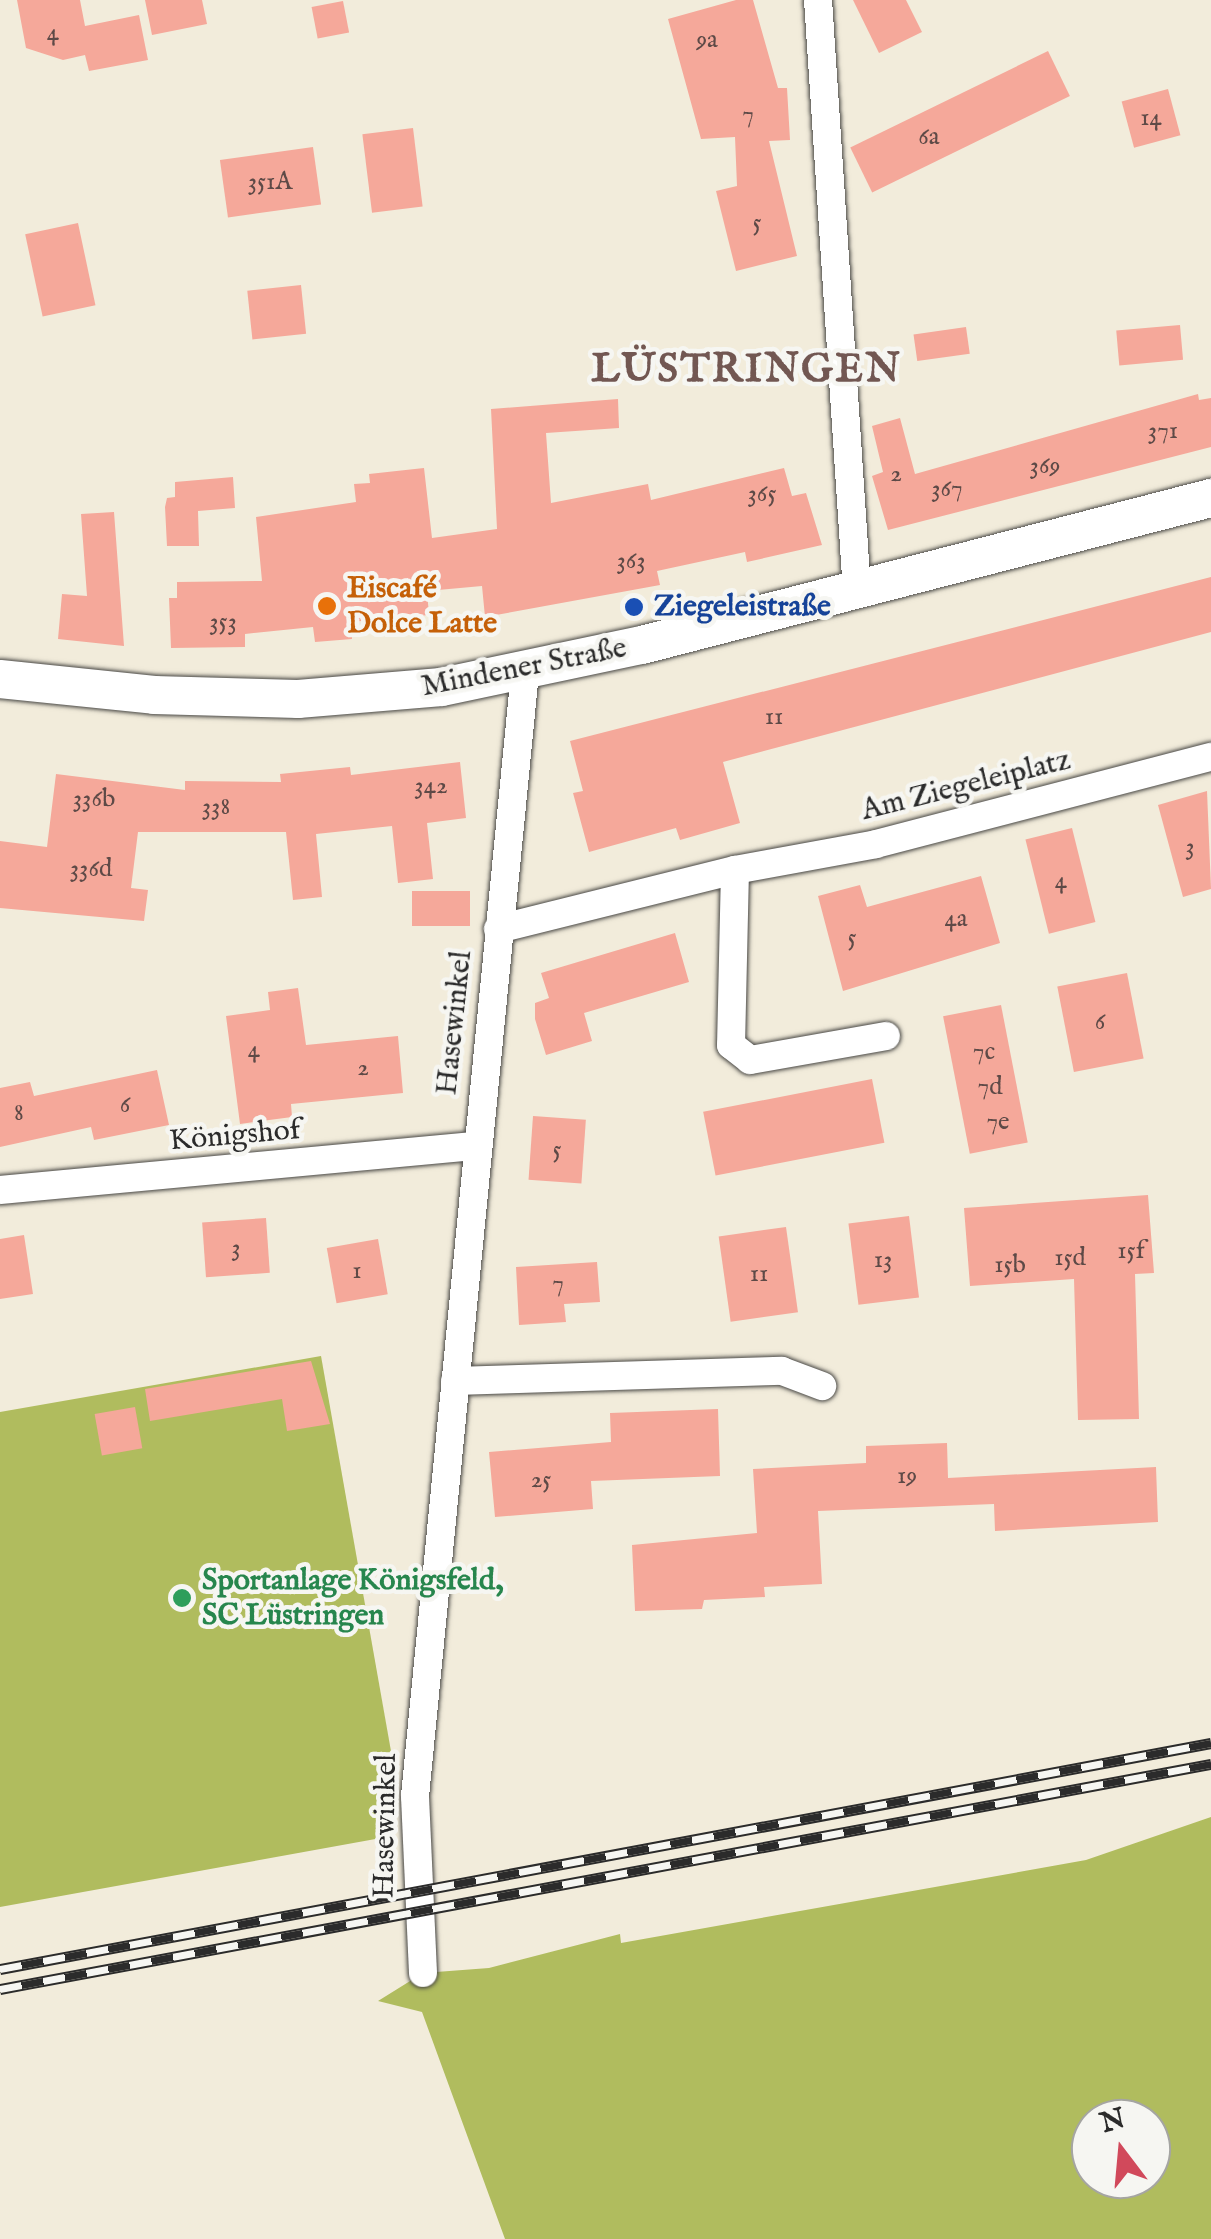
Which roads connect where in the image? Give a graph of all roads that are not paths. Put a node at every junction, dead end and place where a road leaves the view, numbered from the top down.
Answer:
1 (818, 0) edge
2 (1211, 498) edge
3 (857, 592) junction
4 (525, 672) junction
5 (0, 679) edge
6 (1211, 756) edge
7 (736, 870) junction
8 (498, 929) junction
9 (886, 1036) dead end
10 (476, 1146) junction
11 (0, 1190) edge
12 (455, 1381) junction
13 (822, 1386) dead end
14 (423, 1973) dead end

1 - 3 street
2 - 3 main road, Mindener Straße
3 - 4 main road, Mindener Straße
4 - 5 main road, Mindener Straße
4 - 8 street, Hasewinkel
6 - 7 street, Am Ziegeleiplatz
7 - 8 street, Am Ziegeleiplatz
7 - 9 street
8 - 10 street, Hasewinkel
10 - 11 street, Königshof
10 - 12 street, Hasewinkel
12 - 13 street
12 - 14 street, Hasewinkel

